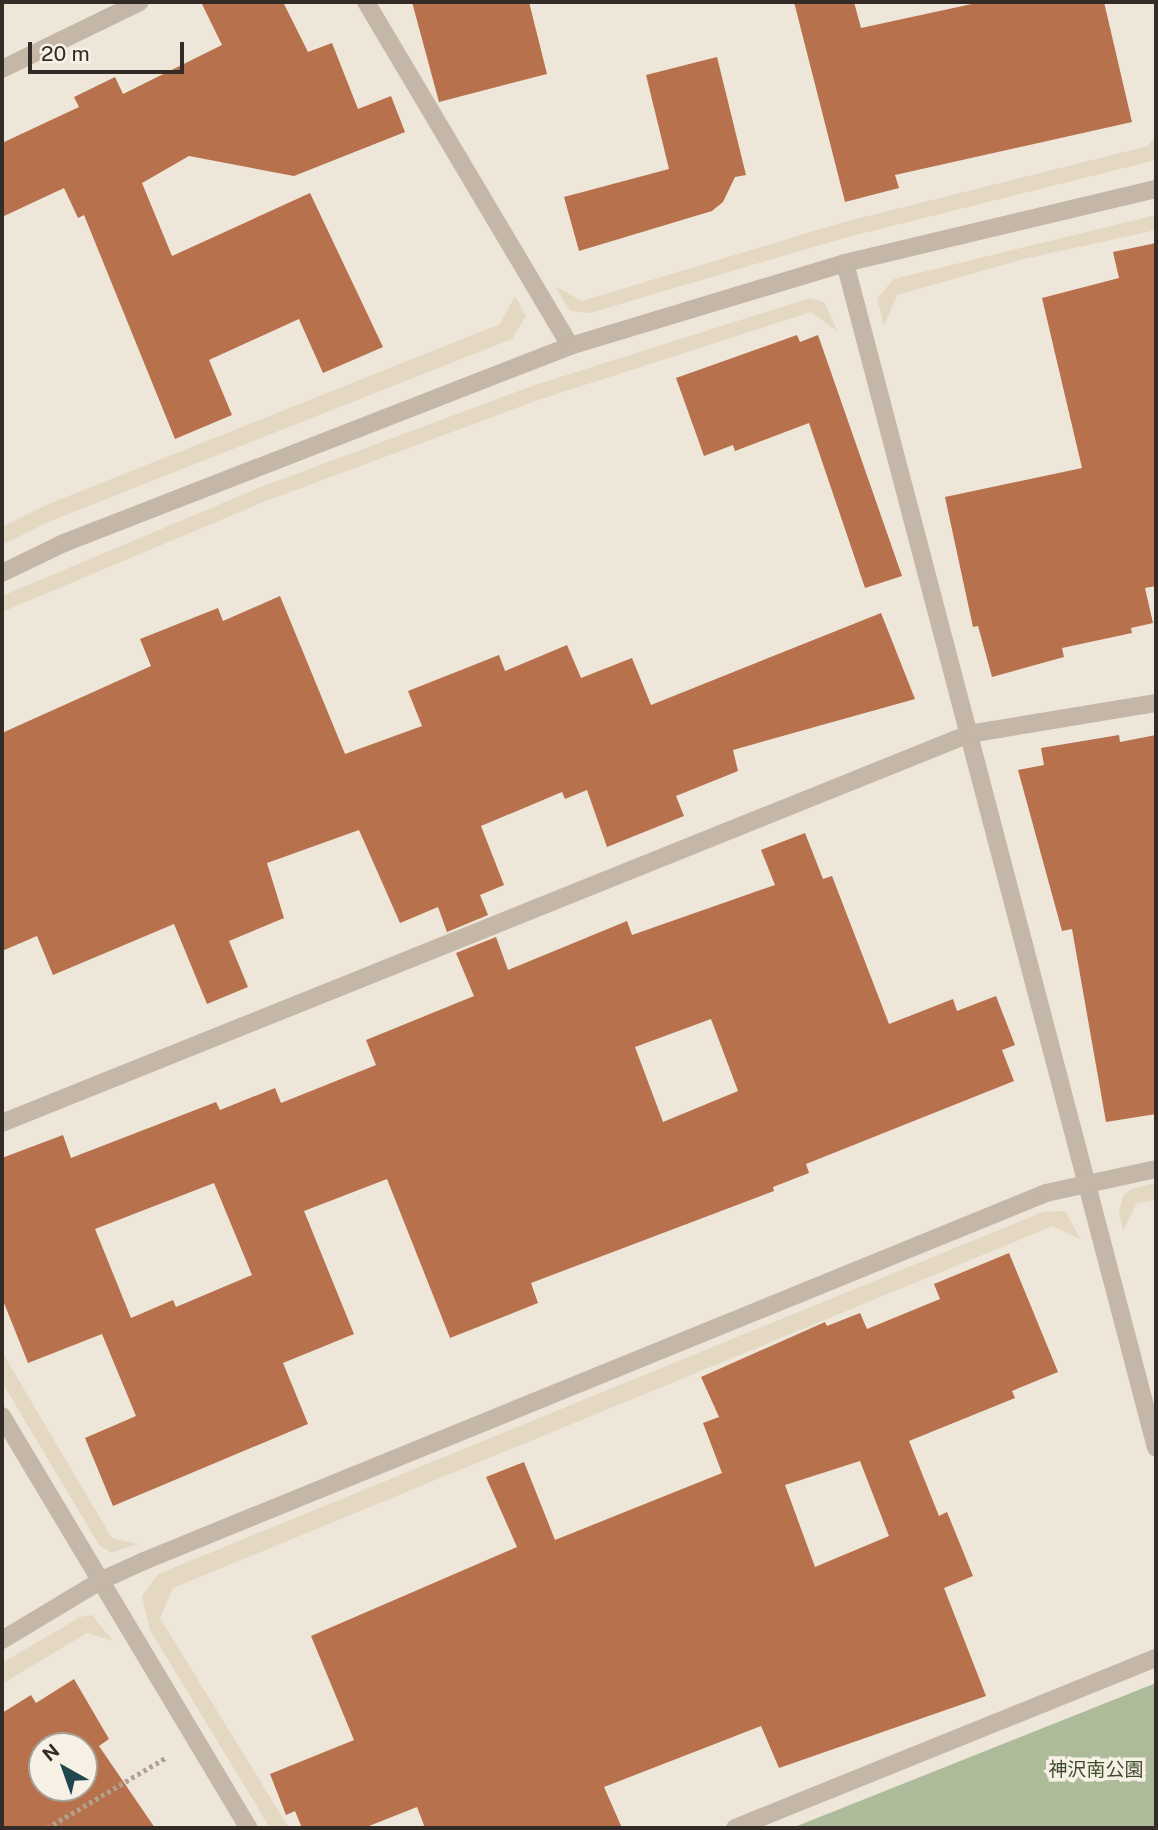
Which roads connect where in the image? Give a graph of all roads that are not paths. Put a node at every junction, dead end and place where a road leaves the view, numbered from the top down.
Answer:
1 (140, 2) edge
2 (366, 2) edge
3 (2, 69) edge
4 (1156, 189) edge
5 (845, 263) junction
6 (570, 346) junction
7 (2, 573) edge
8 (1156, 703) edge
9 (969, 734) junction
10 (2, 1124) edge
11 (1156, 1169) edge
12 (1087, 1181) junction
13 (2, 1416) edge
14 (1156, 1447) edge
15 (100, 1581) junction
16 (2, 1640) edge
17 (1156, 1658) edge
18 (249, 1828) edge
19 (735, 1828) edge

1 - 3 street
2 - 6 street
4 - 5 street
5 - 6 street
5 - 9 street
6 - 7 street
8 - 9 street
9 - 10 street
9 - 12 street
11 - 12 street
12 - 14 street
12 - 15 street
13 - 15 street
15 - 16 street
15 - 18 street
17 - 19 street

